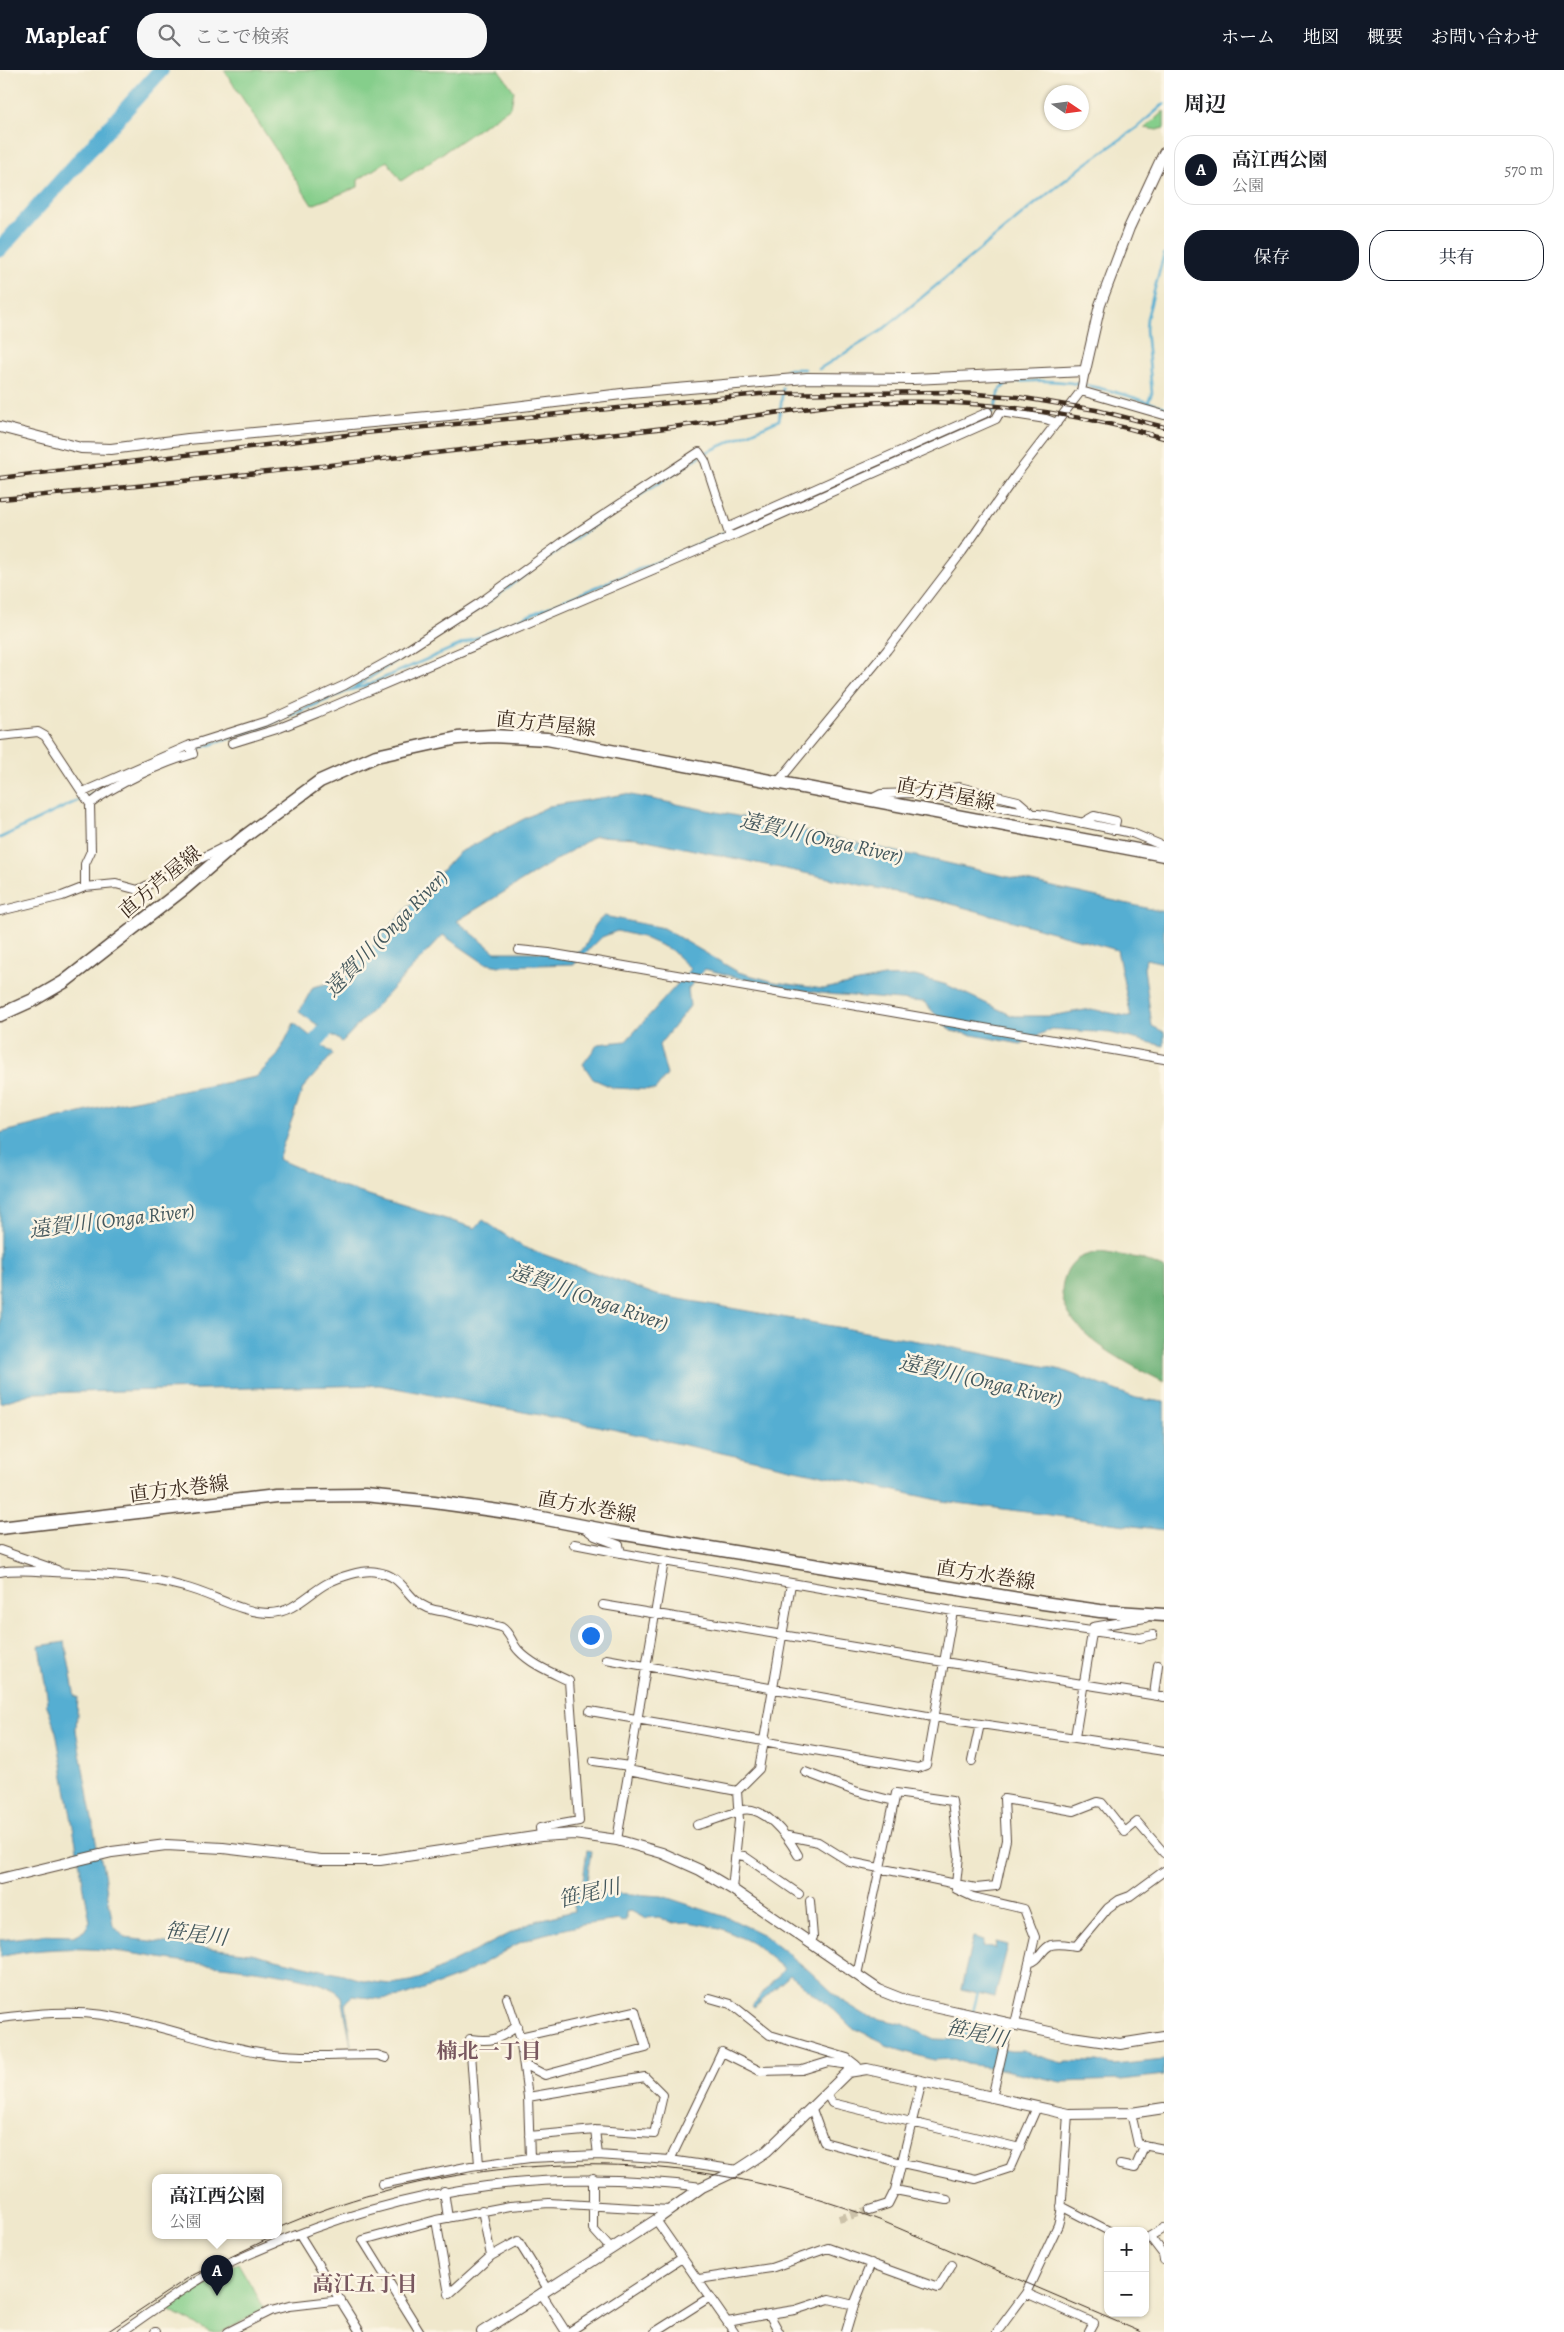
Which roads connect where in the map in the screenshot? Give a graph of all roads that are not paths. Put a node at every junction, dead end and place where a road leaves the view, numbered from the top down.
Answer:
1 (1164, 153) edge
2 (1082, 382) junction
3 (988, 412) dead end
4 (1164, 415) edge
5 (1057, 424) junction
6 (0, 427) edge
7 (0, 736) edge
8 (232, 743) dead end
9 (191, 748) junction
10 (778, 782) junction
11 (83, 793) junction
12 (916, 793) junction
13 (871, 799) junction
14 (89, 803) junction
15 (1033, 814) junction
16 (244, 837) junction
17 (1164, 849) edge
18 (1164, 855) edge
19 (85, 887) junction
20 (0, 911) edge
21 (520, 950) dead end
22 (0, 1014) edge
23 (1164, 1059) edge
24 (581, 1525) junction
25 (0, 1528) edge
26 (574, 1544) dead end
27 (0, 1550) edge
28 (621, 1553) junction
29 (664, 1561) junction
30 (0, 1572) edge
31 (61, 1572) junction
32 (791, 1584) junction
33 (603, 1605) dead end
34 (953, 1611) junction
35 (655, 1614) junction
36 (1164, 1615) edge
37 (1092, 1632) junction
38 (1153, 1635) dead end
39 (782, 1636) junction
40 (606, 1659) dead end
41 (944, 1662) junction
42 (1158, 1665) dead end
43 (646, 1666) junction
44 (1084, 1685) junction
45 (772, 1688) junction
46 (1154, 1695) junction
47 (1164, 1697) edge
48 (590, 1711) dead end
49 (932, 1717) junction
50 (638, 1720) junction
51 (980, 1724) junction
52 (1076, 1737) junction
53 (764, 1740) junction
54 (1164, 1751) edge
55 (594, 1761) dead end
56 (972, 1761) dead end
57 (629, 1768) junction
58 (805, 1772) dead end
59 (737, 1791) junction
60 (894, 1801) junction
61 (739, 1811) junction
62 (697, 1825) dead end
63 (541, 1836) junction
64 (788, 1836) junction
65 (616, 1840) junction
66 (1164, 1853) edge
67 (736, 1854) junction
68 (798, 1855) dead end
69 (882, 1867) junction
70 (1164, 1871) edge
71 (0, 1879) edge
72 (956, 1884) junction
73 (732, 1889) junction
74 (799, 1894) dead end
75 (810, 1901) dead end
76 (810, 1943) junction
77 (1029, 1963) junction
78 (857, 1975) junction
79 (507, 1998) dead end
80 (710, 1998) dead end
81 (0, 2018) edge
82 (517, 2026) junction
83 (1010, 2027) junction
84 (520, 2037) junction
85 (1164, 2037) edge
86 (386, 2058) dead end
87 (524, 2064) junction
88 (862, 2068) junction
89 (922, 2081) junction
90 (826, 2094) junction
91 (992, 2094) junction
92 (528, 2097) junction
93 (1037, 2107) junction
94 (1164, 2108) edge
95 (812, 2109) junction
96 (1130, 2113) junction
97 (1068, 2114) junction
98 (912, 2122) junction
99 (595, 2130) junction
100 (529, 2136) junction
101 (1144, 2146) junction
102 (1020, 2148) junction
103 (1164, 2149) edge
104 (598, 2155) junction
105 (530, 2158) junction
106 (670, 2160) junction
107 (902, 2163) junction
108 (479, 2165) junction
109 (1120, 2165) dead end
110 (738, 2170) junction
111 (593, 2178) junction
112 (382, 2184) dead end
113 (702, 2187) junction
114 (895, 2190) junction
115 (444, 2191) junction
116 (947, 2200) dead end
117 (593, 2206) junction
118 (1061, 2206) junction
119 (482, 2210) junction
120 (669, 2210) junction
121 (869, 2210) tunnel mouth
122 (448, 2218) junction
123 (436, 2220) junction
124 (656, 2220) junction
125 (1104, 2228) edge
126 (1164, 2228) edge
127 (299, 2234) junction
128 (1149, 2237) edge
129 (1149, 2239) edge
130 (610, 2248) junction
131 (491, 2256) junction
132 (682, 2258) junction
133 (1164, 2260) edge
134 (871, 2263) junction
135 (952, 2265) dead end
136 (698, 2279) junction
137 (545, 2291) junction
138 (1026, 2293) junction
139 (710, 2297) junction
140 (341, 2300) junction
141 (854, 2305) junction
142 (769, 2314) junction
143 (728, 2322) junction
144 (1001, 2331) edge
145 (122, 2332) edge
146 (228, 2332) edge
147 (360, 2332) edge
148 (420, 2332) edge
149 (482, 2332) edge
150 (567, 2332) edge
151 (656, 2332) edge
152 (734, 2332) edge
153 (779, 2332) edge
154 (846, 2332) edge
155 (1089, 2332) edge

1 - 2 street
2 - 4 street
2 - 5 street
2 - 6 street
3 - 9 street
5 - 8 street
5 - 10 street
7 - 11 street
9 - 11 street
9 - 14 street
10 - 13 main road, 直方芦屋線
10 - 16 main road, 直方芦屋線
11 - 14 street
12 - 13 street
12 - 15 street
12 - 15 street
13 - 18 main road, 直方芦屋線
14 - 19 street
15 - 17 street
16 - 19 street
16 - 22 main road, 直方芦屋線
19 - 20 street
21 - 23 street
24 - 25 main road, 直方水巻線
24 - 28 street
24 - 36 main road, 直方水巻線
26 - 28 street
27 - 31 street
28 - 29 street
29 - 32 street
29 - 35 street
30 - 31 street
31 - 63 street
32 - 34 street
32 - 39 street
33 - 35 street
34 - 37 street
34 - 41 street
35 - 39 street
35 - 43 street
36 - 37 street
37 - 38 street
37 - 44 street
39 - 41 street
39 - 45 street
40 - 43 street
41 - 44 street
41 - 49 street
42 - 46 street
43 - 45 street
43 - 50 street
44 - 46 street
44 - 52 street
45 - 49 street
45 - 53 street
46 - 47 street
48 - 50 street
49 - 51 street
49 - 53 street
50 - 53 street
50 - 57 street
51 - 52 street
51 - 56 street
52 - 54 street
53 - 59 street
55 - 57 street
57 - 59 street
57 - 65 street
58 - 60 street
59 - 61 street
60 - 69 street
60 - 72 street
61 - 62 street
61 - 64 street
61 - 67 street
63 - 65 street
63 - 71 street
64 - 68 street
64 - 69 street
65 - 73 street
66 - 72 street
67 - 73 street
67 - 74 street
69 - 72 street
69 - 78 street
70 - 77 street
72 - 77 street
73 - 76 street
75 - 76 street
76 - 78 street
77 - 83 street
78 - 83 street
79 - 82 street
80 - 88 street
81 - 86 street
82 - 84 street
82 - 108 street
83 - 85 street
83 - 91 street
84 - 87 street
84 - 87 street
87 - 92 street
88 - 89 street
88 - 90 street
88 - 106 street
89 - 91 street
89 - 98 street
90 - 95 street
90 - 98 street
91 - 93 street
92 - 99 street
92 - 100 street
93 - 97 street
93 - 102 street
94 - 96 street
95 - 107 street
95 - 110 street
96 - 97 street
96 - 101 street
97 - 118 street
98 - 102 street
98 - 107 street
99 - 100 street
99 - 104 street
100 - 105 street
101 - 103 street
101 - 109 street
102 - 107 street
104 - 105 street
104 - 106 street
105 - 108 street
106 - 110 street
107 - 114 street
108 - 112 street
110 - 113 street
111 - 113 street
111 - 115 street
111 - 117 street
113 - 120 street
114 - 116 street
114 - 121 street
115 - 122 street
115 - 127 street
117 - 119 street
117 - 120 street
117 - 130 street
118 - 125 street
118 - 138 street
119 - 122 street
119 - 131 street
120 - 124 street
122 - 123 street
123 - 131 street
123 - 148 street
124 - 130 street
124 - 132 street
126 - 128 street
127 - 140 street
127 - 145 street
129 - 133 street
130 - 137 street
131 - 137 street
132 - 136 street
132 - 150 street
134 - 135 street
134 - 136 street
134 - 141 street
136 - 139 street
137 - 149 street
137 - 150 street
138 - 144 street
138 - 155 street
139 - 143 street
139 - 151 street
140 - 146 street
140 - 147 street
141 - 142 street
141 - 154 street
142 - 143 street
142 - 153 street
143 - 152 street

